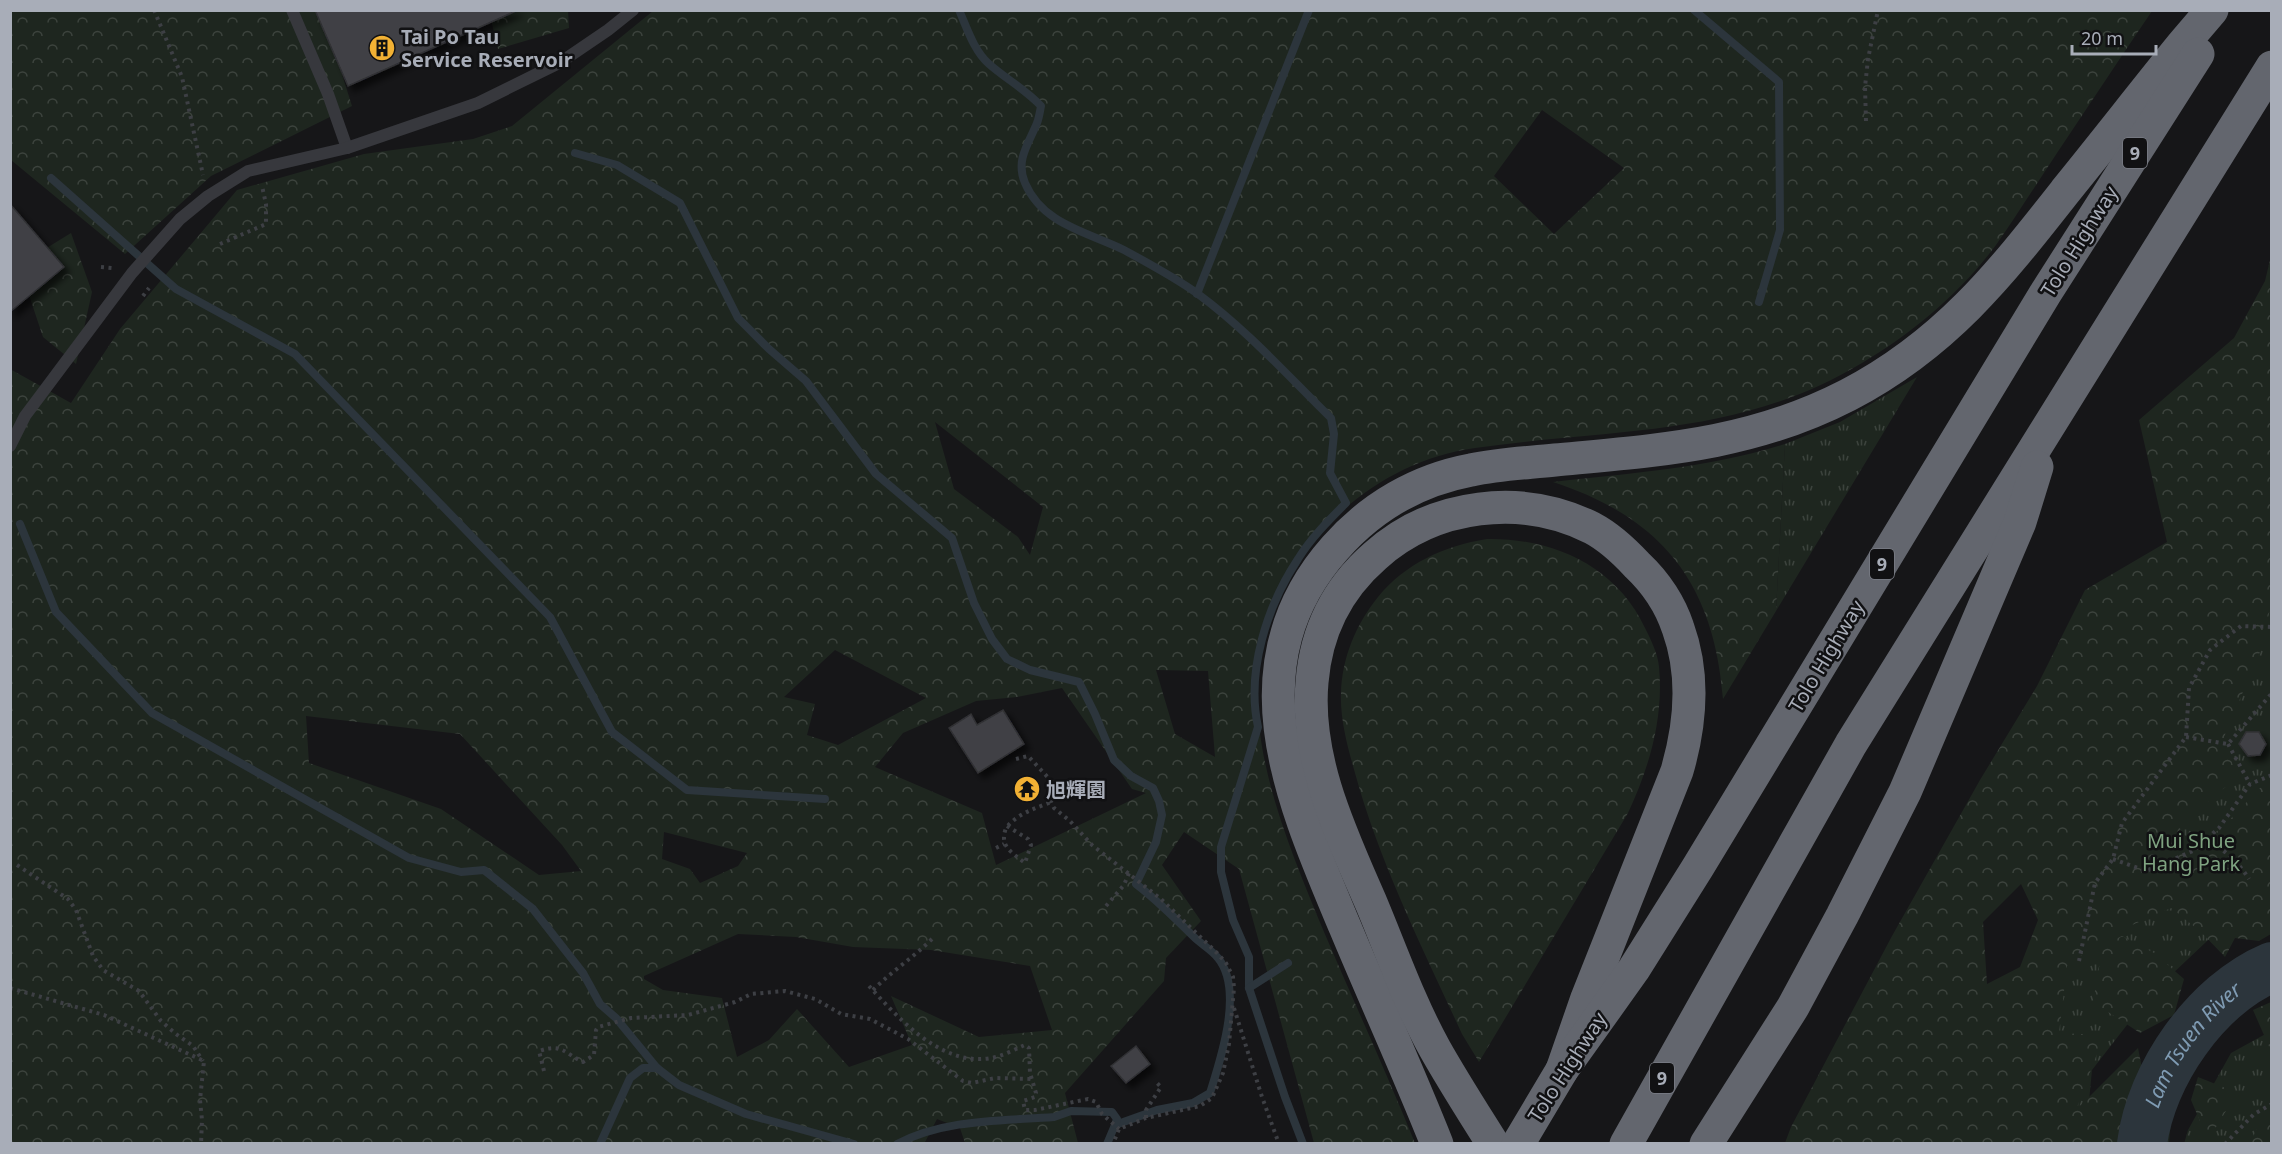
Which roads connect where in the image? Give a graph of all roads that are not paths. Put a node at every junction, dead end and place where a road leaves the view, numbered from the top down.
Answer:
1 (292, 10) edge
2 (633, 10) edge
3 (2212, 10) edge
4 (2222, 10) edge
5 (2271, 67) edge
6 (347, 148) junction
7 (2052, 420) junction
8 (10, 446) edge
9 (1562, 1070) junction
10 (1437, 1143) edge
11 (1493, 1143) edge
12 (1518, 1143) edge
13 (1626, 1143) edge
14 (1706, 1143) edge

1 - 6 lane
2 - 6 lane
3 - 10 highway
4 - 9 highway, Tolo Highway / 9
5 - 7 highway, 9
6 - 8 lane
7 - 13 highway, 9
7 - 14 highway
9 - 11 highway
9 - 12 highway, Tolo Highway / 9

